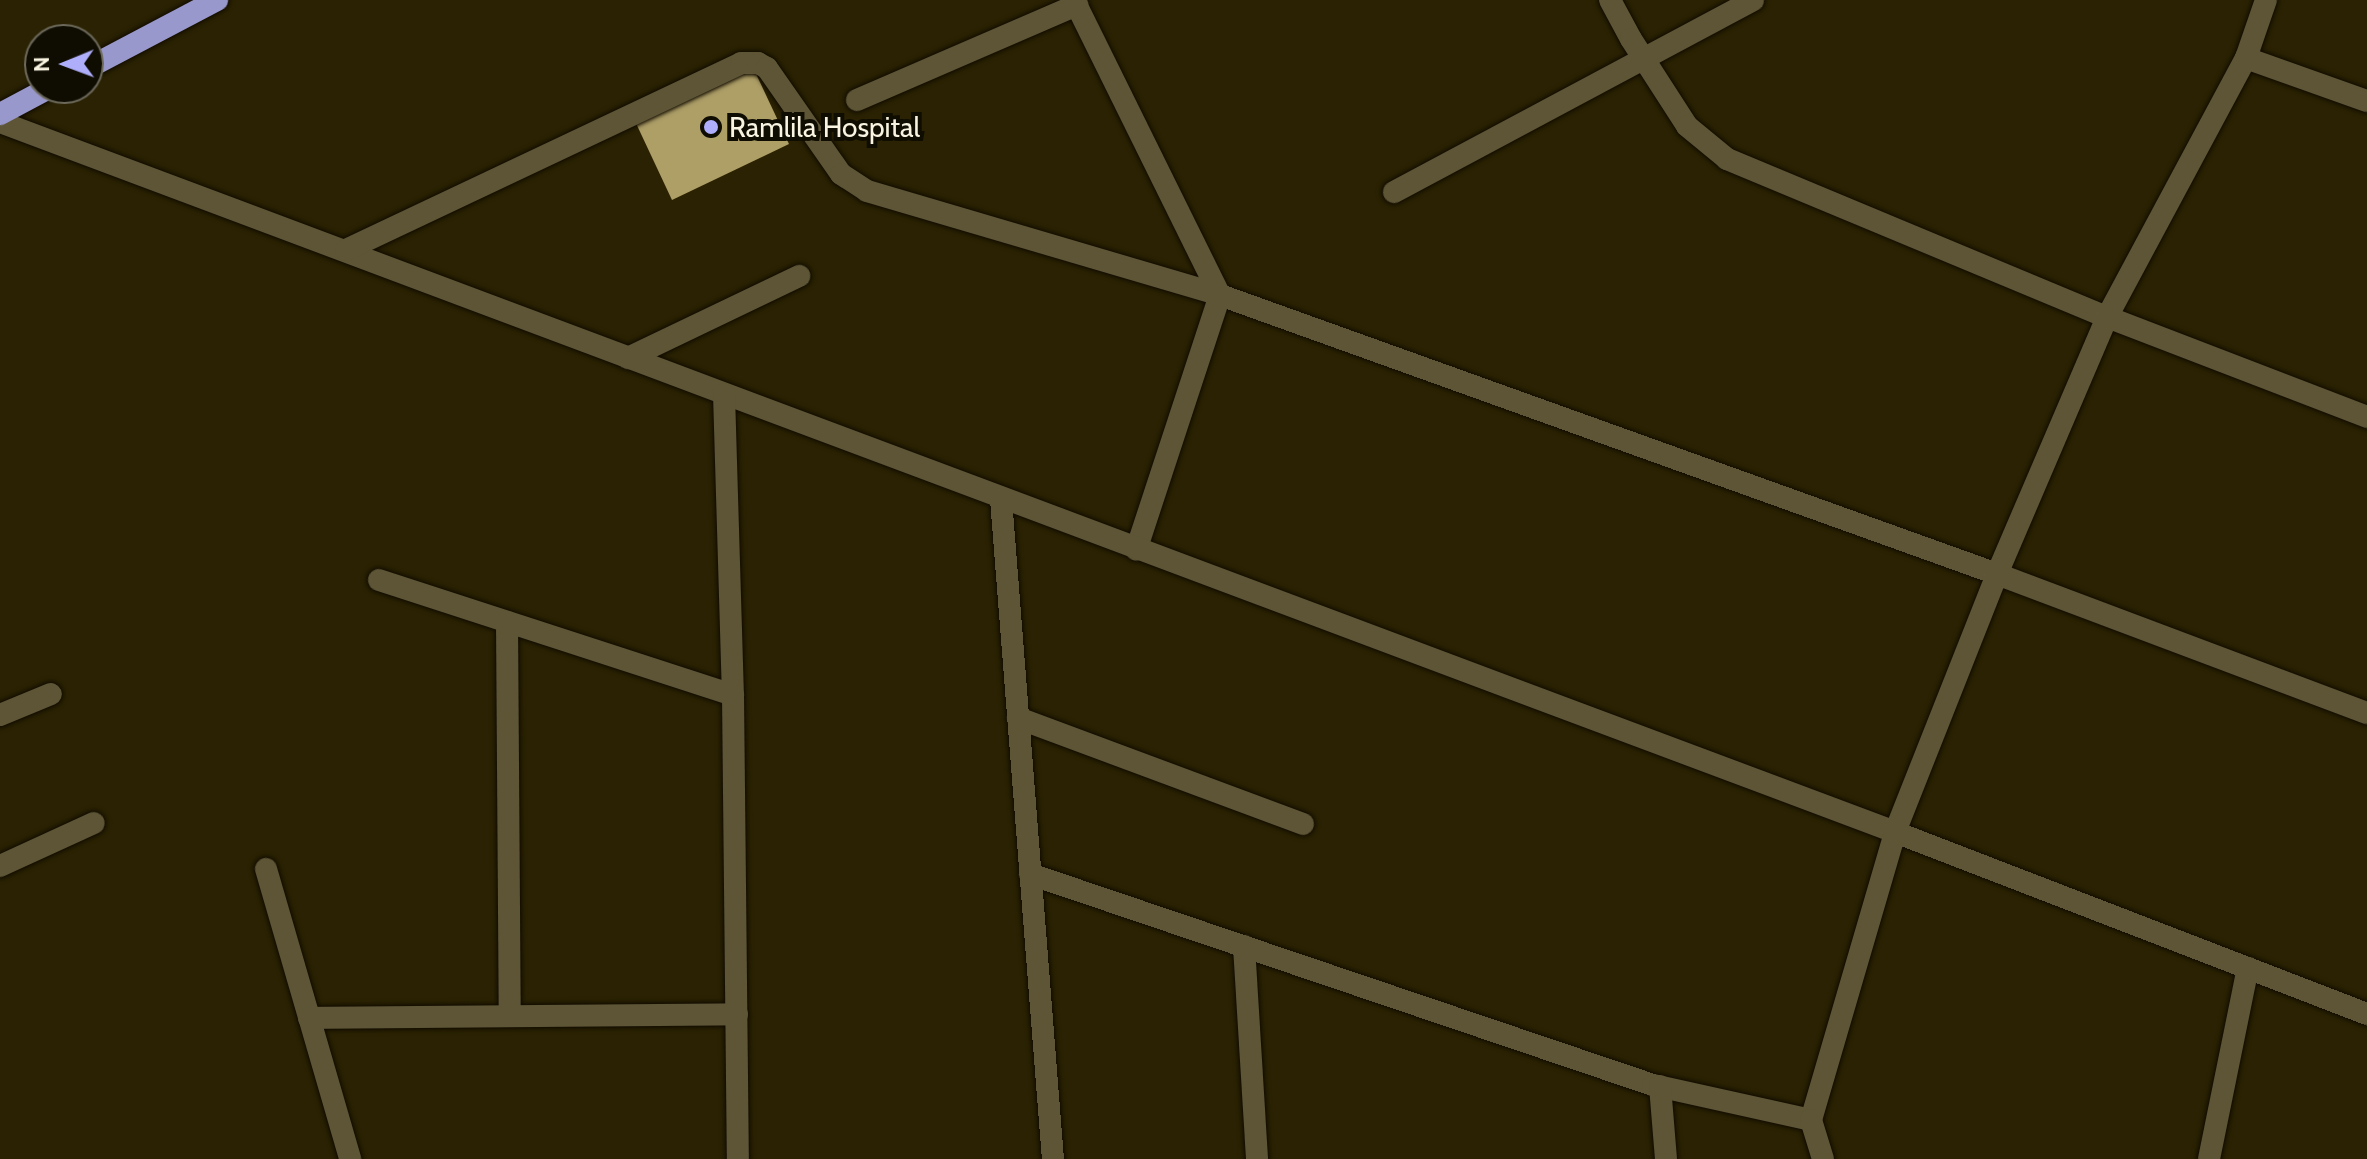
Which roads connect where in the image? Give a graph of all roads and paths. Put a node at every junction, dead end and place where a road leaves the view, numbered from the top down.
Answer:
1 (217, 0) edge
2 (1610, 0) edge
3 (1753, 0) edge
4 (2266, 0) edge
5 (1075, 3) edge
6 (1643, 57) junction
7 (2246, 58) junction
8 (104, 60) edge
9 (857, 100) dead end
10 (24, 101) edge
11 (2367, 101) edge
12 (0, 114) edge
13 (0, 122) edge
14 (1394, 192) dead end
15 (346, 250) junction
16 (799, 276) dead end
17 (1220, 295) junction
18 (2107, 317) junction
19 (628, 358) junction
20 (724, 394) junction
21 (2367, 417) edge
22 (1001, 499) junction
23 (1136, 550) junction
24 (1997, 574) junction
25 (379, 580) dead end
26 (507, 622) junction
27 (51, 694) dead end
28 (733, 695) junction
29 (2367, 713) edge
30 (0, 715) edge
31 (1018, 718) junction
32 (94, 823) dead end
33 (1303, 824) dead end
34 (1895, 832) junction
35 (0, 866) edge
36 (266, 869) dead end
37 (1030, 874) junction
38 (1244, 946) junction
39 (2248, 968) junction
40 (737, 1014) junction
41 (2367, 1014) edge
42 (510, 1016) junction
43 (309, 1018) junction
44 (1660, 1086) junction
45 (1811, 1120) junction
46 (350, 1159) edge
47 (738, 1159) edge
48 (1053, 1159) edge
49 (1257, 1159) edge
50 (1666, 1159) edge
51 (1823, 1159) edge
52 (2209, 1159) edge

1 - 8 highway
2 - 6 street
3 - 6 street
4 - 7 street
5 - 9 street
5 - 17 street
6 - 14 street
6 - 18 street
7 - 11 street
7 - 18 street
10 - 12 highway
13 - 15 street
15 - 17 street
15 - 19 street
16 - 19 street
17 - 23 street
17 - 24 street
18 - 21 street
18 - 24 street
19 - 20 street
20 - 22 street
20 - 28 street
22 - 23 street
22 - 31 street
23 - 34 street
24 - 29 street
24 - 34 street
25 - 26 street
26 - 28 street
26 - 42 street
27 - 30 street
28 - 40 street
31 - 33 street
31 - 37 street
32 - 35 street
34 - 39 street
34 - 45 street
36 - 43 street
37 - 38 street
37 - 48 street
38 - 44 street
38 - 49 street
39 - 41 street
39 - 52 street
40 - 42 street
40 - 47 street
42 - 43 street
43 - 46 street
44 - 45 street
44 - 50 street
45 - 51 street

